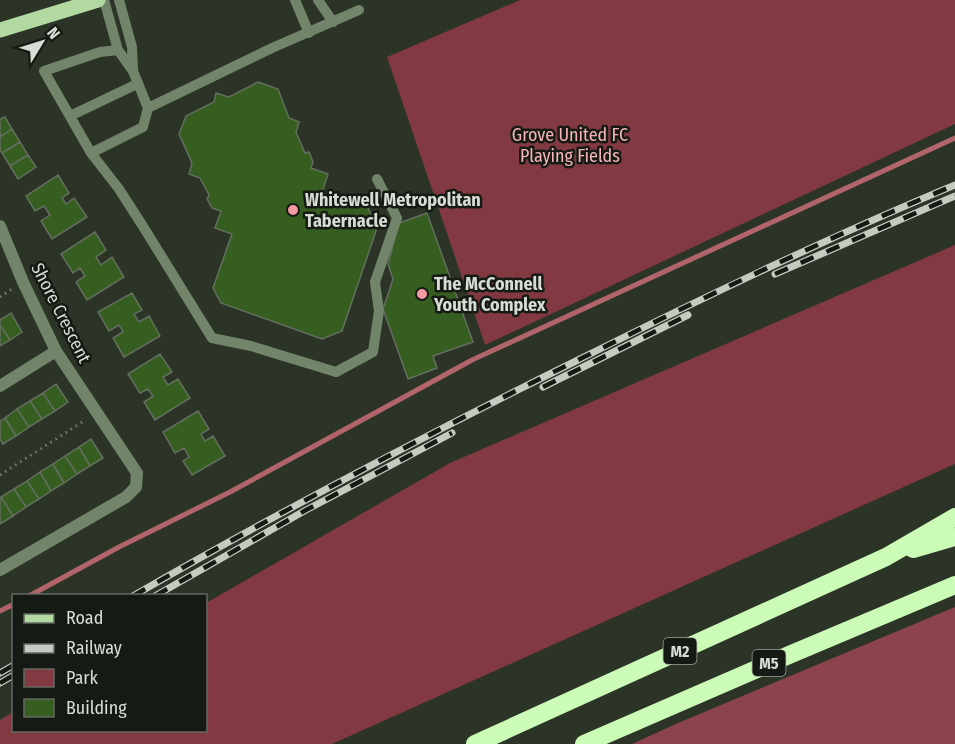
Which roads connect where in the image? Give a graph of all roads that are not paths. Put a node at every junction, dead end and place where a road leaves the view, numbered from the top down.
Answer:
1 (98, 0) edge
2 (104, 0) edge
3 (119, 0) edge
4 (295, 0) edge
5 (318, 0) edge
6 (359, 10) dead end
7 (333, 22) junction
8 (0, 30) edge
9 (309, 33) junction
10 (118, 50) junction
11 (133, 71) junction
12 (137, 84) junction
13 (148, 108) junction
14 (70, 116) junction
15 (91, 153) junction
16 (377, 179) dead end
17 (0, 226) edge
18 (56, 351) junction
19 (0, 386) edge
20 (955, 517) edge
21 (955, 537) edge
22 (886, 557) junction
23 (0, 570) edge
24 (955, 585) edge
25 (475, 744) edge
26 (584, 744) edge

1 - 8 main road
2 - 10 lane
3 - 11 lane
4 - 9 lane
5 - 7 lane
6 - 7 lane
7 - 9 lane
9 - 13 lane
10 - 11 lane
10 - 14 lane
11 - 12 lane
12 - 13 lane
12 - 14 lane
13 - 15 lane
14 - 15 lane
15 - 16 lane
17 - 18 street, Shore Crescent
18 - 19 street
18 - 23 street, Shore Crescent
20 - 22 highway, M2
21 - 22 highway
22 - 25 highway, M2
24 - 26 highway, M5

